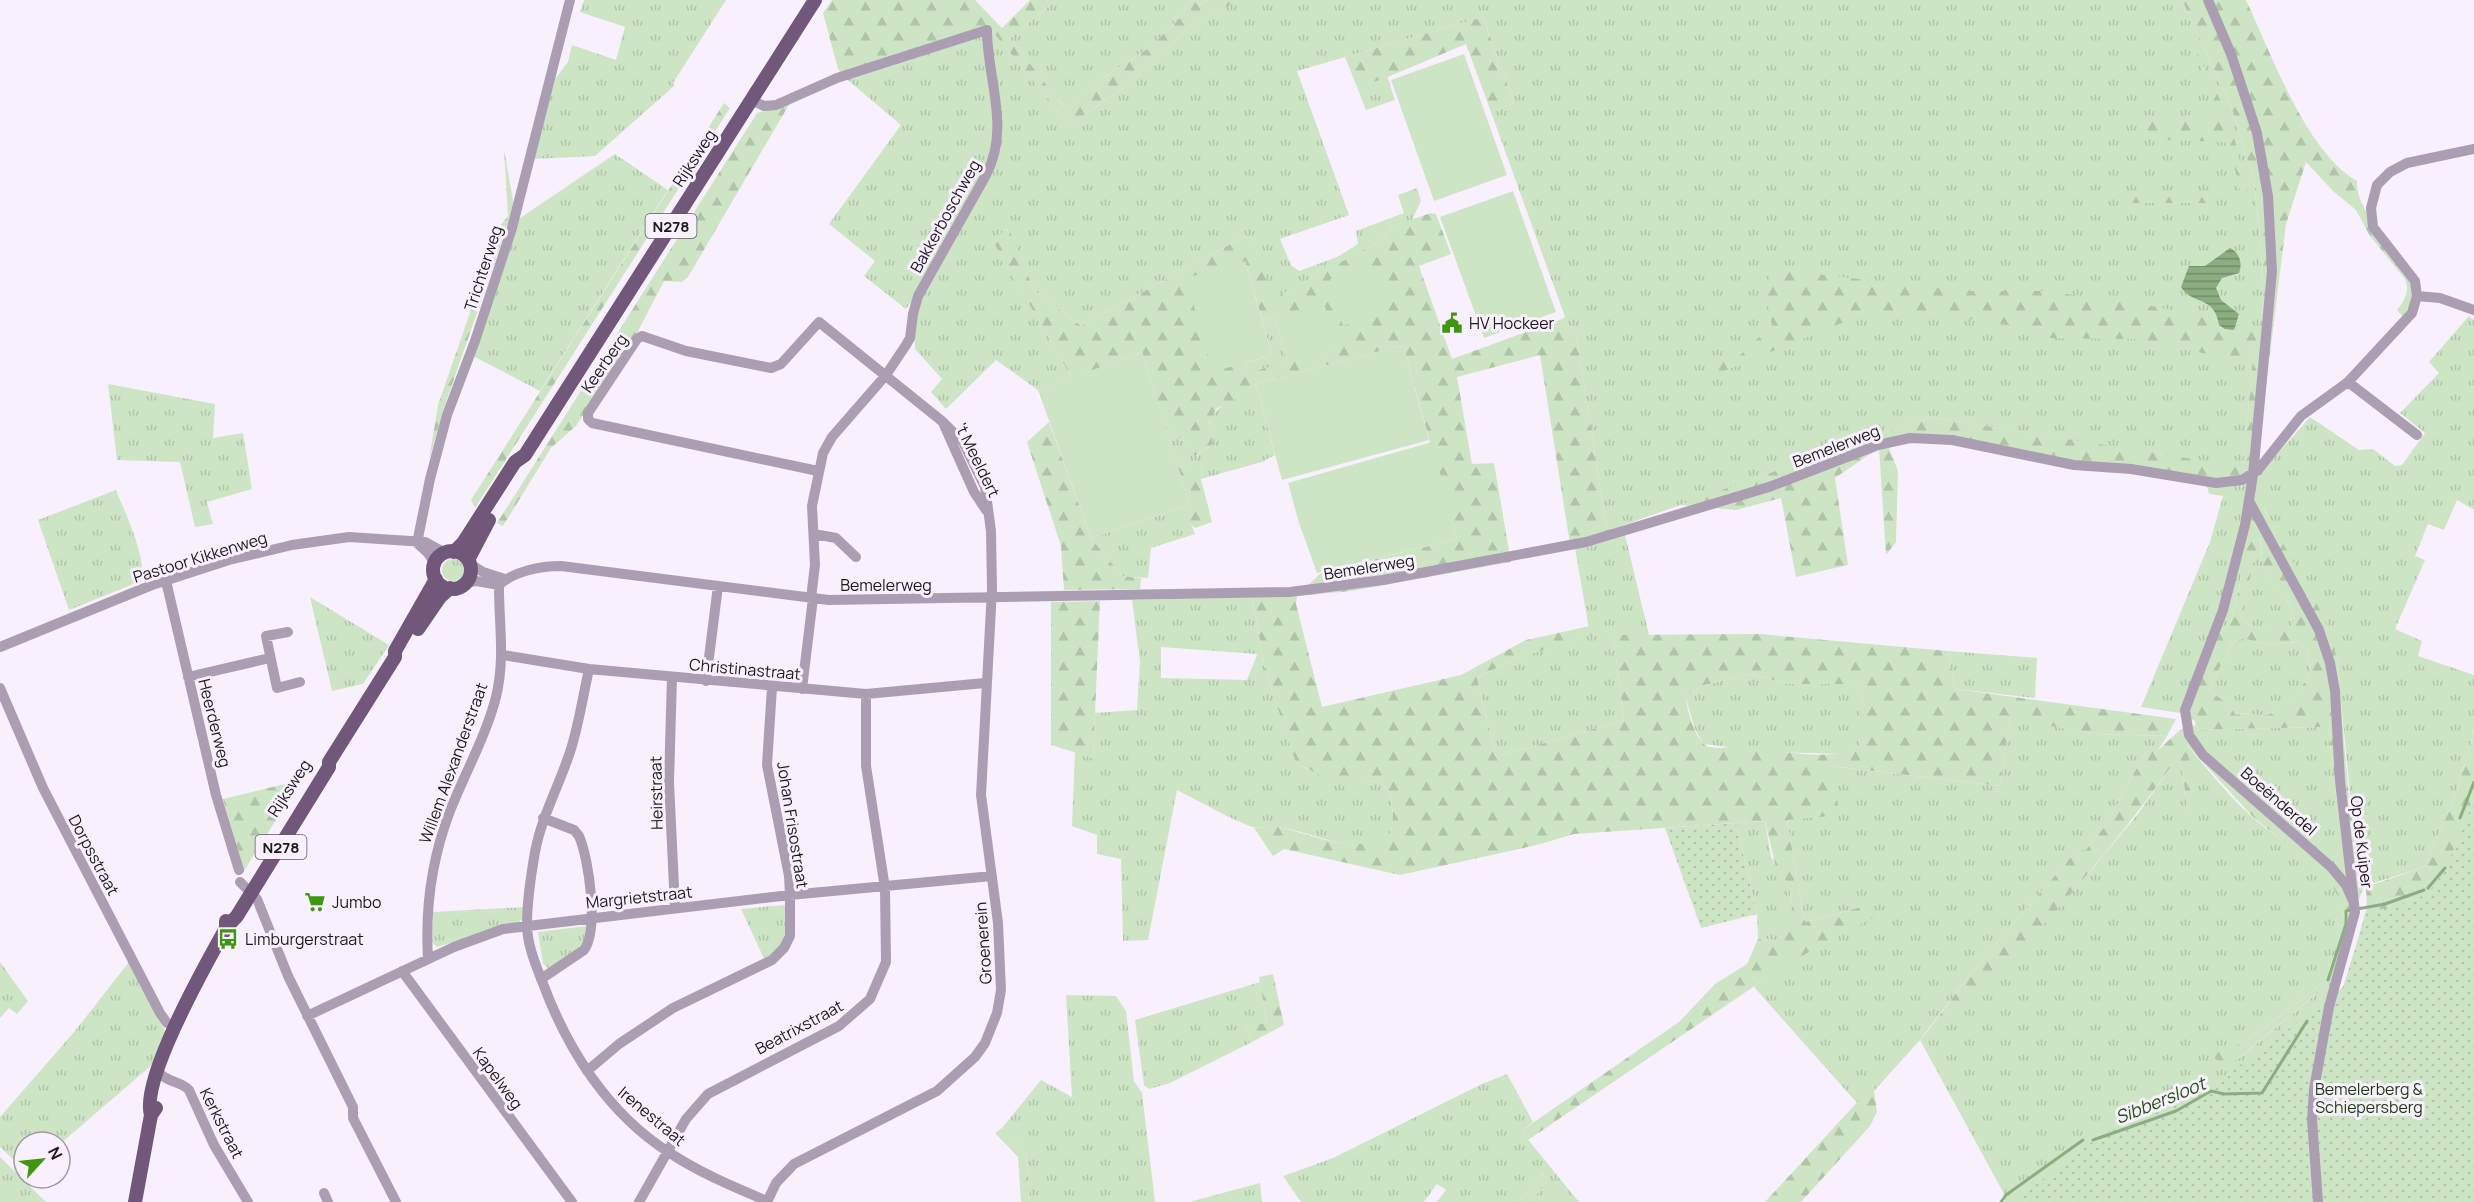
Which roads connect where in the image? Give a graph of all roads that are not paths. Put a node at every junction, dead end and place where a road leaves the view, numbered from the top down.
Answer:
1 (570, 0) edge
2 (815, 0) edge
3 (2208, 0) edge
4 (751, 99) junction
5 (2474, 149) edge
6 (2417, 296) junction
7 (2474, 310) edge
8 (886, 375) junction
9 (2348, 382) junction
10 (2417, 435) dead end
11 (525, 455) junction
12 (818, 471) junction
13 (2253, 475) junction
14 (2249, 501) junction
15 (814, 534) junction
16 (417, 543) junction
17 (450, 552) junction
18 (856, 557) dead end
19 (469, 562) junction
20 (435, 564) junction
21 (436, 579) junction
22 (166, 581) junction
23 (501, 581) junction
24 (466, 583) junction
25 (718, 586) junction
26 (450, 588) junction
27 (812, 598) junction
28 (992, 599) junction
29 (288, 632) dead end
30 (0, 647) edge
31 (502, 655) junction
32 (395, 657) junction
33 (270, 658) junction
34 (589, 669) junction
35 (188, 677) junction
36 (672, 677) junction
37 (706, 681) junction
38 (300, 682) dead end
39 (986, 683) junction
40 (772, 687) junction
41 (0, 688) edge
42 (802, 689) junction
43 (866, 694) junction
44 (543, 818) junction
45 (992, 876) junction
46 (244, 883) junction
47 (885, 888) junction
48 (790, 895) junction
49 (2354, 903) junction
50 (675, 908) junction
51 (593, 917) junction
52 (527, 925) junction
53 (428, 959) junction
54 (402, 971) junction
55 (541, 979) junction
56 (194, 989) junction
57 (307, 1016) junction
58 (174, 1026) junction
59 (587, 1071) junction
60 (165, 1077) junction
61 (667, 1152) junction
62 (135, 1202) edge
63 (248, 1202) edge
64 (396, 1202) edge
65 (572, 1202) edge
66 (639, 1202) edge
67 (767, 1202) edge
68 (2318, 1202) edge

1 - 16 street, Trichterweg
2 - 4 main road, Rijksweg / N278
3 - 13 street
4 - 8 street, Bakkerboschweg
4 - 11 main road, Rijksweg / N278
5 - 6 street
6 - 7 street
6 - 9 street
8 - 12 street, Bakkerboschweg
8 - 12 street, Keerberg
8 - 28 street, 't Meeldert
9 - 10 street
9 - 13 street
11 - 17 main road, Rijksweg / N278
11 - 19 main road, Rijksweg / N278
12 - 15 street, Bakkerboschweg
13 - 14 street
13 - 28 street, Bemelerweg
14 - 49 street, Op de Kuiper
14 - 49 street, Boeënderdel
15 - 18 street
15 - 27 street, Bakkerboschweg
16 - 17 street, Pastoor Kikkenweg
16 - 20 street
16 - 22 street, Pastoor Kikkenweg
17 - 19 main road
17 - 20 main road, N278
19 - 23 street
19 - 24 main road, N278
20 - 21 main road
21 - 26 main road
21 - 32 main road, Rijksweg / N278
22 - 30 street, Pastoor Kikkenweg
22 - 35 street, Heerderweg
23 - 24 street, Bemelerweg
23 - 25 street, Bemelerweg
23 - 31 street, Willem Alexanderstraat
24 - 26 main road
25 - 27 street, Bemelerweg
25 - 37 street
26 - 32 main road, Rijksweg / N278
27 - 28 street, Bemelerweg
27 - 42 street
28 - 39 street, Groenerein
29 - 33 street
31 - 34 street, Christinastraat
31 - 53 street, Willem Alexanderstraat
32 - 46 main road, Rijksweg / N278
33 - 35 street
33 - 38 street
34 - 36 street, Christinastraat
34 - 44 street, Irenestraat
35 - 46 street, Heerderweg
36 - 37 street, Christinastraat
36 - 50 street, Heirstraat
37 - 40 street, Christinastraat
39 - 43 street, Christinastraat
39 - 45 street, Groenerein
40 - 42 street, Christinastraat
40 - 48 street, Johan Frisostraat
41 - 58 street, Dorpsstraat
42 - 43 street, Christinastraat
43 - 47 street, Beatrixstraat
44 - 51 street
44 - 52 street, Irenestraat
45 - 47 street, Margrietstraat
45 - 67 street, Groenerein
46 - 56 main road, Rijksweg / N278
46 - 57 street
47 - 48 street, Margrietstraat
47 - 61 street, Beatrixstraat
48 - 50 street, Margrietstraat
48 - 59 street, Johan Frisostraat
49 - 68 street, Op de Kuiper
50 - 51 street, Margrietstraat
51 - 52 street, Margrietstraat
51 - 55 street
52 - 53 street, Margrietstraat
52 - 55 street, Irenestraat
53 - 54 street, Margrietstraat
54 - 57 street, Margrietstraat
54 - 65 street, Kapelweg
55 - 59 street, Irenestraat
56 - 58 main road, Rijksweg / N278
56 - 60 main road, Rijksweg / N278
57 - 64 street
58 - 60 main road, Rijksweg / N278
59 - 61 street, Irenestraat
60 - 62 main road, Rijksweg / N278
60 - 63 street, Kerkstraat
61 - 66 street, Beatrixstraat
61 - 67 street, Irenestraat

